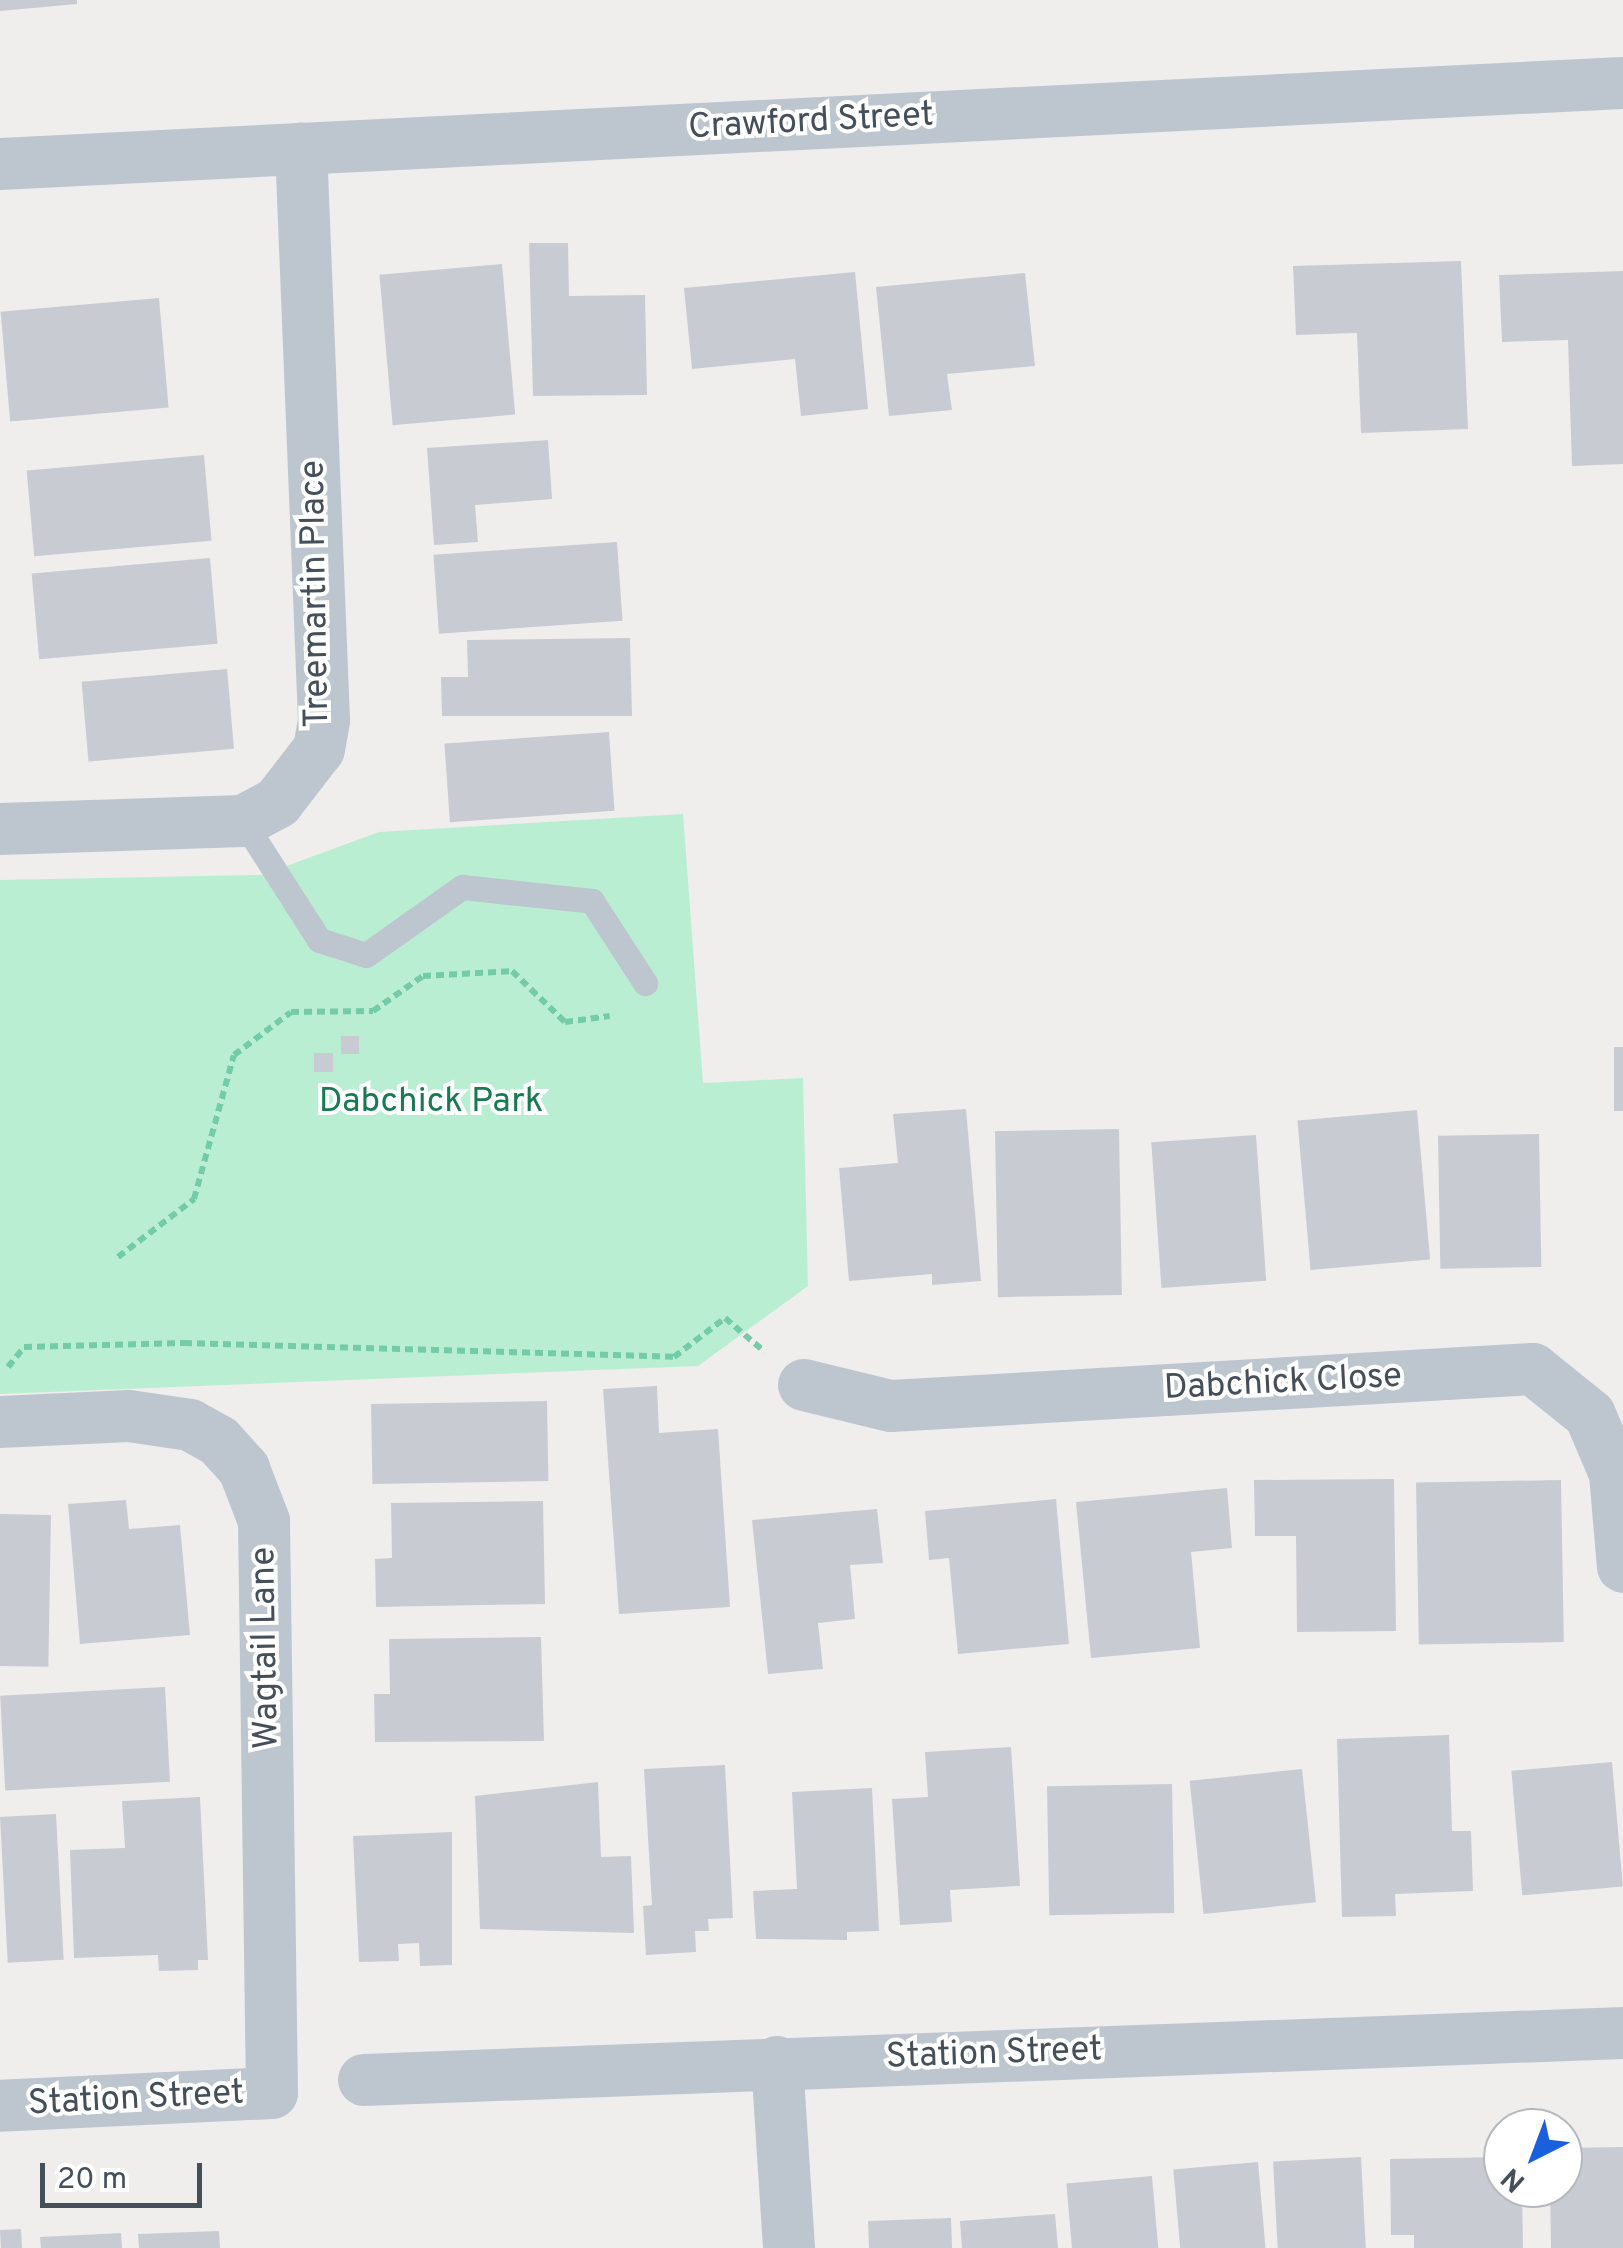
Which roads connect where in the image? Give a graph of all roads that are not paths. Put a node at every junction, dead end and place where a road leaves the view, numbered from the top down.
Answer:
1 (1623, 82) edge
2 (301, 148) junction
3 (0, 164) edge
4 (243, 822) junction
5 (0, 829) edge
6 (646, 983) dead end
7 (804, 1385) road end
8 (1, 1422) edge
9 (1623, 1568) edge
10 (1623, 2033) edge
11 (777, 2062) junction
12 (364, 2080) dead end
13 (272, 2093) joint
14 (0, 2106) edge
15 (789, 2248) edge

1 - 2 street, Crawford Street
2 - 3 street, Crawford Street
2 - 4 street, Treemartin Place
4 - 5 street
4 - 6 lane
7 - 9 street, Dabchick Close
8 - 13 street, Wagtail Lane
10 - 11 street, Station Street
11 - 12 street, Station Street
11 - 15 street
13 - 14 street, Station Street

